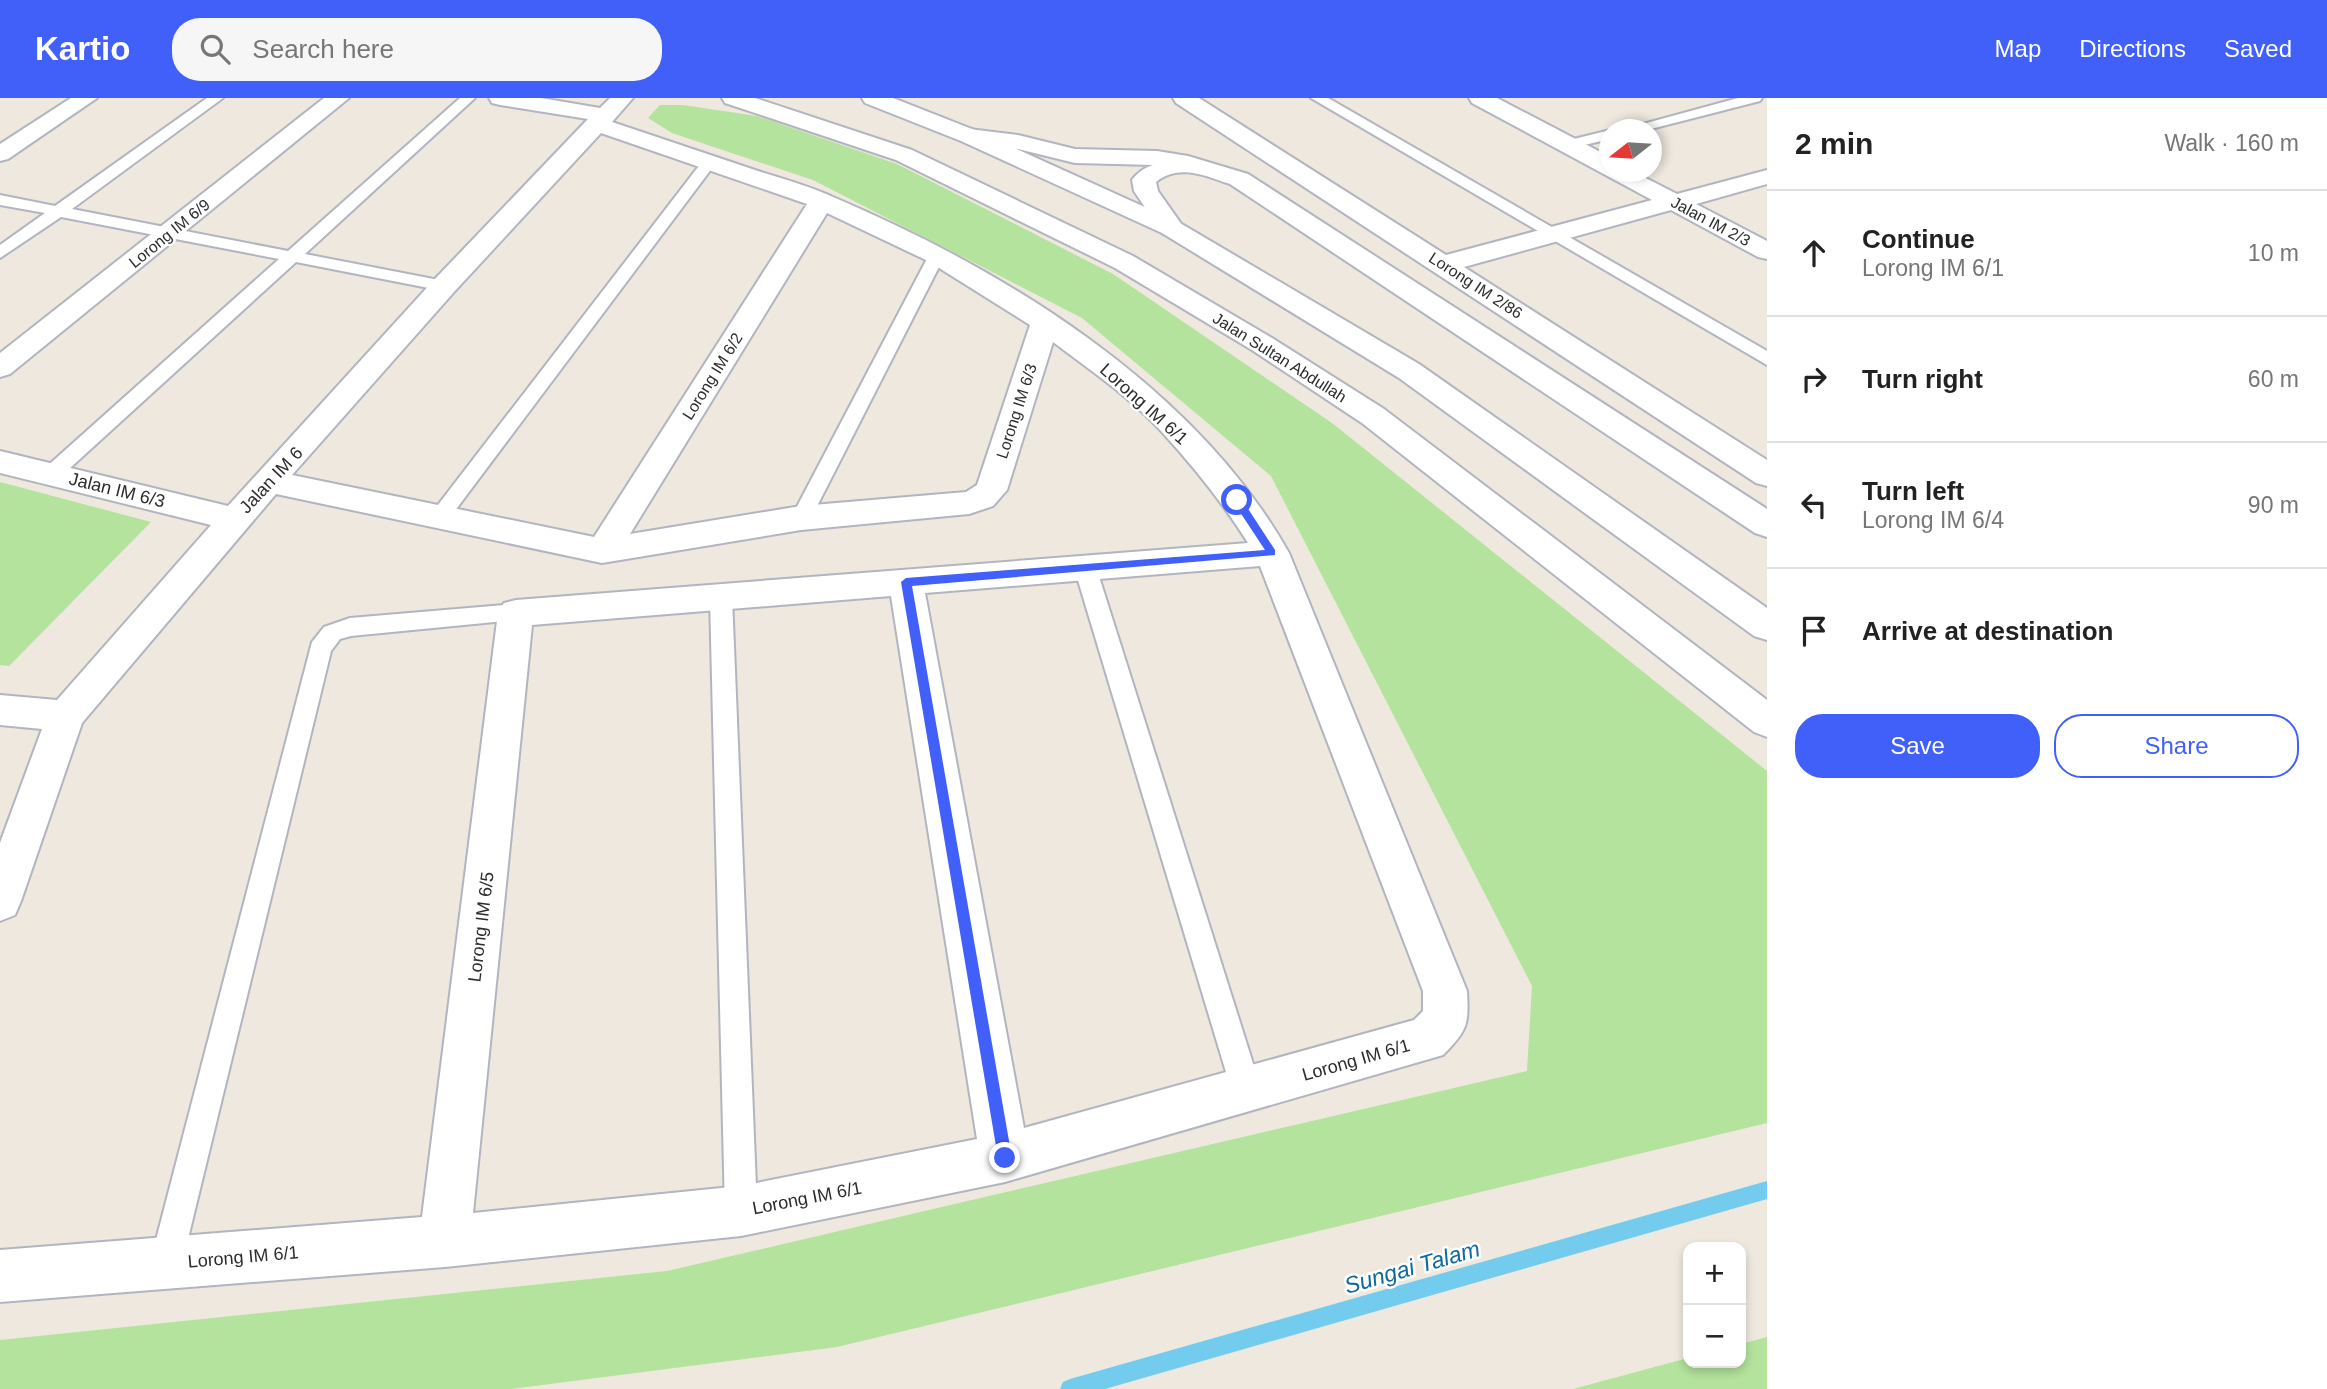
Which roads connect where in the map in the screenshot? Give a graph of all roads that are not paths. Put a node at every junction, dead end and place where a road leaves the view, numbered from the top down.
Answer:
1 (86, 98) edge
2 (216, 98) edge
3 (338, 98) edge
4 (468, 98) edge
5 (500, 98) edge
6 (733, 98) edge
7 (873, 98) edge
8 (1184, 98) edge
9 (1318, 98) edge
10 (1480, 98) edge
11 (1755, 98) edge
12 (601, 108) edge
13 (1662, 121) edge
14 (969, 136) junction
15 (1599, 137) edge
16 (1567, 145) junction
17 (0, 154) edge
18 (710, 161) junction
19 (1599, 162) edge
20 (1188, 163) junction
21 (1767, 177) edge
22 (1637, 182) edge
23 (0, 200) edge
24 (822, 201) junction
25 (1674, 202) junction
26 (58, 212) junction
27 (1171, 228) junction
28 (170, 233) junction
29 (1553, 235) junction
30 (1767, 251) edge
31 (0, 253) edge
32 (937, 254) junction
33 (292, 257) junction
34 (1444, 264) junction
35 (444, 286) junction
36 (1045, 322) junction
37 (1767, 359) edge
38 (0, 368) edge
39 (0, 462) edge
40 (51, 474) junction
41 (1767, 475) edge
42 (270, 482) junction
43 (235, 519) junction
44 (438, 519) junction
45 (800, 519) junction
46 (1767, 526) edge
47 (602, 551) junction
48 (1272, 553) junction
49 (1085, 567) junction
50 (906, 582) junction
51 (721, 597) junction
52 (516, 613) junction
53 (1767, 626) edge
54 (0, 710) edge
55 (66, 716) junction
56 (1767, 721) edge
57 (0, 901) edge
58 (1247, 1092) junction
59 (1005, 1158) junction
60 (741, 1212) junction
61 (445, 1241) junction
62 (166, 1263) junction
63 (0, 1276) edge

1 - 17 street
2 - 26 lane
3 - 28 street, Lorong IM 6/9
4 - 33 lane
5 - 12 street, Lorong IM 6/1
6 - 56 street, Jalan Sultan Abdullah
7 - 14 street
8 - 34 street, Lorong IM 2/86
9 - 29 lane
10 - 16 street
11 - 13 lane
12 - 18 street, Lorong IM 6/1
12 - 35 street, Jalan IM 6
14 - 20 street
14 - 27 street
15 - 16 lane
16 - 19 street
18 - 24 street, Lorong IM 6/1
18 - 44 lane
20 - 27 street
20 - 46 street
21 - 25 street
22 - 25 street, Jalan IM 2/3
23 - 26 lane
24 - 32 street, Lorong IM 6/1
24 - 47 street, Lorong IM 6/2
25 - 29 street
25 - 30 street, Jalan IM 2/3
26 - 28 lane
26 - 31 lane
27 - 53 street
28 - 33 lane
28 - 38 street, Lorong IM 6/9
29 - 34 street
29 - 37 lane
32 - 36 street, Lorong IM 6/1
32 - 45 lane
33 - 35 lane
33 - 40 lane
34 - 41 street, Lorong IM 2/86
35 - 42 street, Jalan IM 6
36 - 45 street, Lorong IM 6/3
36 - 48 street, Lorong IM 6/1
39 - 40 street, Jalan IM 6/3
40 - 43 street, Jalan IM 6/3
42 - 43 street, Jalan IM 6
42 - 44 street
43 - 55 street, Jalan IM 6
44 - 47 street
45 - 47 street
48 - 49 street
48 - 58 street, Lorong IM 6/1
49 - 50 street
49 - 58 lane
50 - 51 street
50 - 59 street
51 - 52 street
51 - 60 lane
52 - 61 street, Lorong IM 6/5
52 - 62 lane
54 - 55 street
55 - 57 street, Jalan IM 6
58 - 59 street, Lorong IM 6/1
59 - 60 street, Lorong IM 6/1
60 - 61 street, Lorong IM 6/1
61 - 62 street, Lorong IM 6/1
62 - 63 street, Lorong IM 6/1

